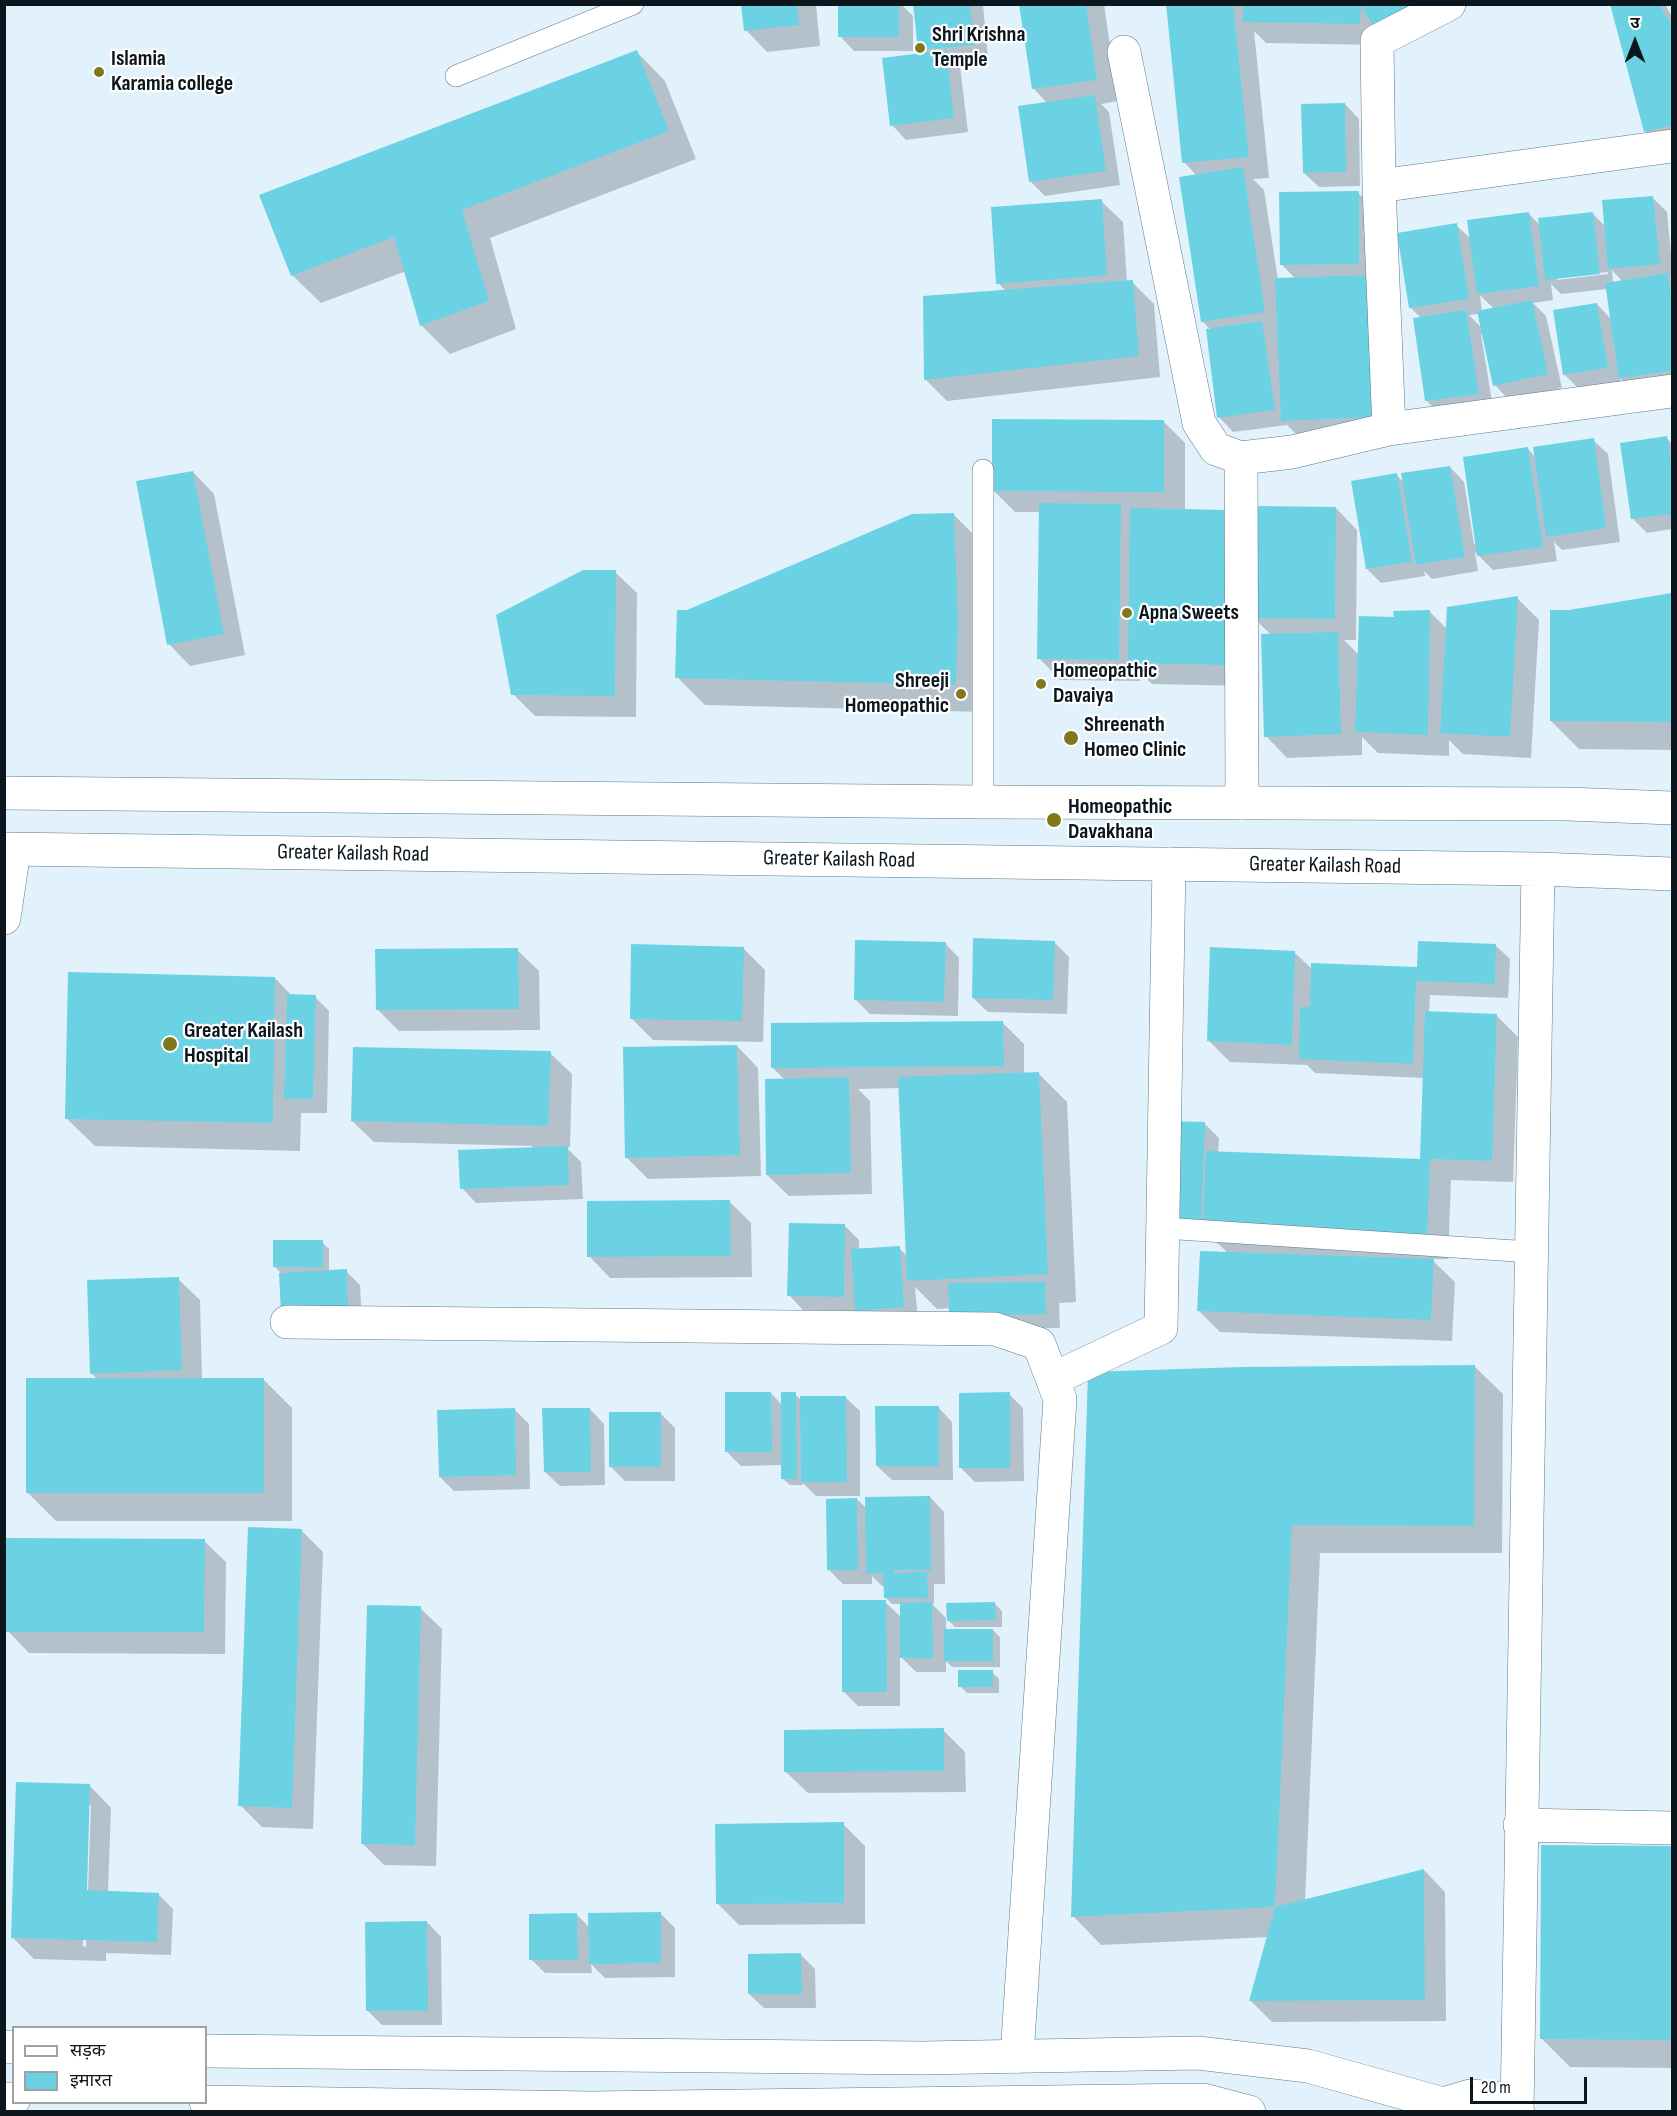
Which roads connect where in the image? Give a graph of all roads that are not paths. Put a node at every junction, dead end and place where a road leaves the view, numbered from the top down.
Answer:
1 (633, 4) edge
2 (1449, 4) edge
3 (1124, 52) dead end
4 (456, 76) dead end
5 (1672, 146) edge
6 (1379, 186) junction
7 (1672, 392) edge
8 (1389, 429) junction
9 (1241, 458) junction
10 (983, 470) dead end
11 (4, 793) edge
12 (983, 802) junction
13 (1242, 803) junction
14 (1672, 808) edge
15 (9, 849) edge
16 (1169, 864) junction
17 (1538, 869) junction
18 (1672, 874) edge
19 (4, 918) edge
20 (1163, 1228) junction
21 (1531, 1252) junction
22 (287, 1322) dead end
23 (1053, 1379) junction
24 (1520, 1825) junction
25 (1672, 1828) edge
26 (207, 2051) edge
27 (1017, 2056) junction
28 (207, 2102) edge
29 (981, 2107) edge
30 (1439, 2108) edge
31 (568, 2110) edge
32 (1518, 2111) edge
33 (1249, 2112) edge

1 - 4 lane
2 - 6 main road
3 - 9 main road
5 - 6 main road
6 - 8 main road
7 - 8 main road
8 - 9 main road
9 - 13 main road
10 - 12 lane
11 - 12 main road
12 - 13 main road
13 - 14 main road
15 - 16 main road, Greater Kailash Road
15 - 19 main road
16 - 17 main road, Greater Kailash Road
16 - 20 main road
17 - 18 main road, Greater Kailash Road
17 - 21 main road
20 - 21 lane
20 - 23 main road
21 - 24 main road
22 - 23 main road
23 - 27 main road
24 - 25 main road
24 - 32 main road
26 - 27 main road
27 - 30 main road
28 - 31 main road
29 - 31 main road
29 - 33 main road
30 - 32 main road

